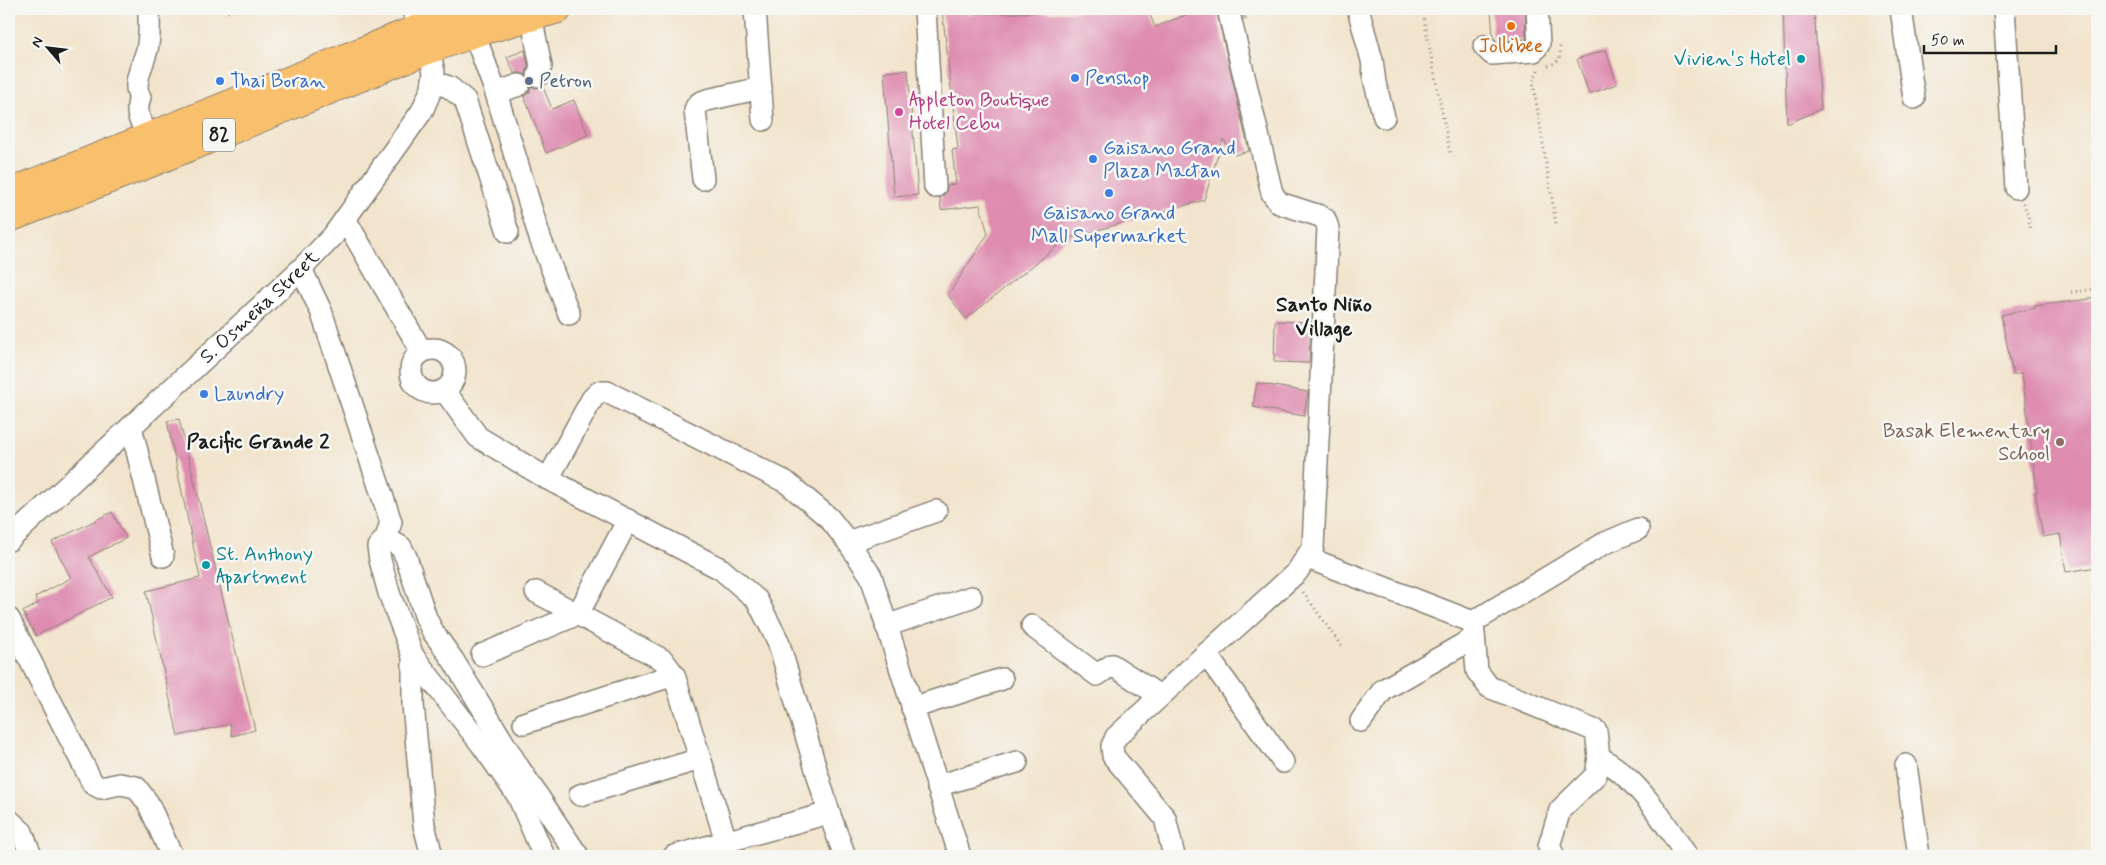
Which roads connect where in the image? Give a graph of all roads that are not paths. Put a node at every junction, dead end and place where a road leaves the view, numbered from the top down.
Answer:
1 (149, 9) edge
2 (558, 9) edge
3 (755, 9) edge
4 (926, 9) edge
5 (1358, 9) edge
6 (1537, 9) edge
7 (1901, 9) edge
8 (2004, 9) edge
9 (1232, 11) edge
10 (531, 16) junction
11 (476, 19) edge
12 (421, 29) edge
13 (1484, 46) dead end
14 (538, 76) dead end
15 (433, 82) junction
16 (519, 85) dead end
17 (761, 88) junction
18 (496, 93) junction
19 (1914, 98) dead end
20 (1384, 118) dead end
21 (763, 120) dead end
22 (150, 137) junction
23 (703, 180) dead end
24 (936, 187) dead end
25 (2016, 188) road end
26 (9, 193) edge
27 (9, 218) edge
28 (339, 228) junction
29 (508, 232) dead end
30 (301, 269) junction
31 (569, 314) dead end
32 (422, 352) junction
33 (444, 390) junction
34 (131, 427) junction
35 (548, 479) junction
36 (936, 511) dead end
37 (628, 520) junction
38 (1638, 529) dead end
39 (386, 538) junction
40 (9, 540) edge
41 (848, 542) junction
42 (163, 556) dead end
43 (1303, 565) junction
44 (536, 592) dead end
45 (971, 597) dead end
46 (578, 614) junction
47 (9, 619) edge
48 (886, 626) junction
49 (1032, 626) dead end
50 (1473, 630) junction
51 (1206, 654) junction
52 (482, 655) dead end
53 (413, 656) junction
54 (674, 675) junction
55 (1002, 679) dead end
56 (1160, 696) junction
57 (912, 708) junction
58 (1361, 721) dead end
59 (524, 723) dead end
60 (1599, 757) junction
61 (700, 759) junction
62 (1017, 762) dead end
63 (1283, 762) dead end
64 (1906, 764) dead end
65 (937, 786) junction
66 (580, 795) dead end
67 (829, 813) junction
68 (9, 820) edge
69 (726, 841) junction
70 (685, 855) edge
71 (30, 856) edge
72 (172, 856) edge
73 (432, 856) edge
74 (544, 856) edge
75 (578, 856) edge
76 (844, 856) edge
77 (960, 856) edge
78 (1174, 856) edge
79 (1554, 856) edge
80 (1687, 856) edge
81 (1919, 856) edge

1 - 22 street
2 - 10 main road, 82
3 - 17 street
4 - 24 street
5 - 20 street
6 - 13 street
7 - 19 street
8 - 25 street
9 - 43 street
10 - 11 main road, 82
10 - 14 street
11 - 12 main road, 82
11 - 18 street
12 - 15 street, S. Osmeña Street
12 - 22 main road, 82
12 - 27 main road, 82
15 - 28 street, S. Osmeña Street
15 - 29 street
16 - 18 street
17 - 21 street
17 - 23 street
18 - 31 street
22 - 26 main road, 82
28 - 30 street, S. Osmeña Street
28 - 32 street
30 - 34 street, S. Osmeña Street
30 - 39 street
32 - 33 street
32 - 33 street
33 - 35 street
34 - 40 street, S. Osmeña Street
34 - 42 street
35 - 37 street
35 - 41 street
36 - 41 street
37 - 46 street
37 - 67 street
38 - 50 street
39 - 53 street
39 - 75 street
41 - 48 street
43 - 50 street
43 - 51 street
44 - 46 street
45 - 48 street
46 - 52 street
46 - 54 street
47 - 72 street
48 - 57 street
49 - 56 street
50 - 58 street
50 - 60 street
51 - 56 street
51 - 63 street
53 - 73 street
53 - 74 street
54 - 59 street
54 - 61 street
55 - 57 street
56 - 78 street
57 - 65 street
60 - 79 street
60 - 80 street
61 - 66 street
61 - 69 street
62 - 65 street
64 - 81 street
65 - 77 street
67 - 69 street
67 - 76 street
68 - 71 street
69 - 70 street

